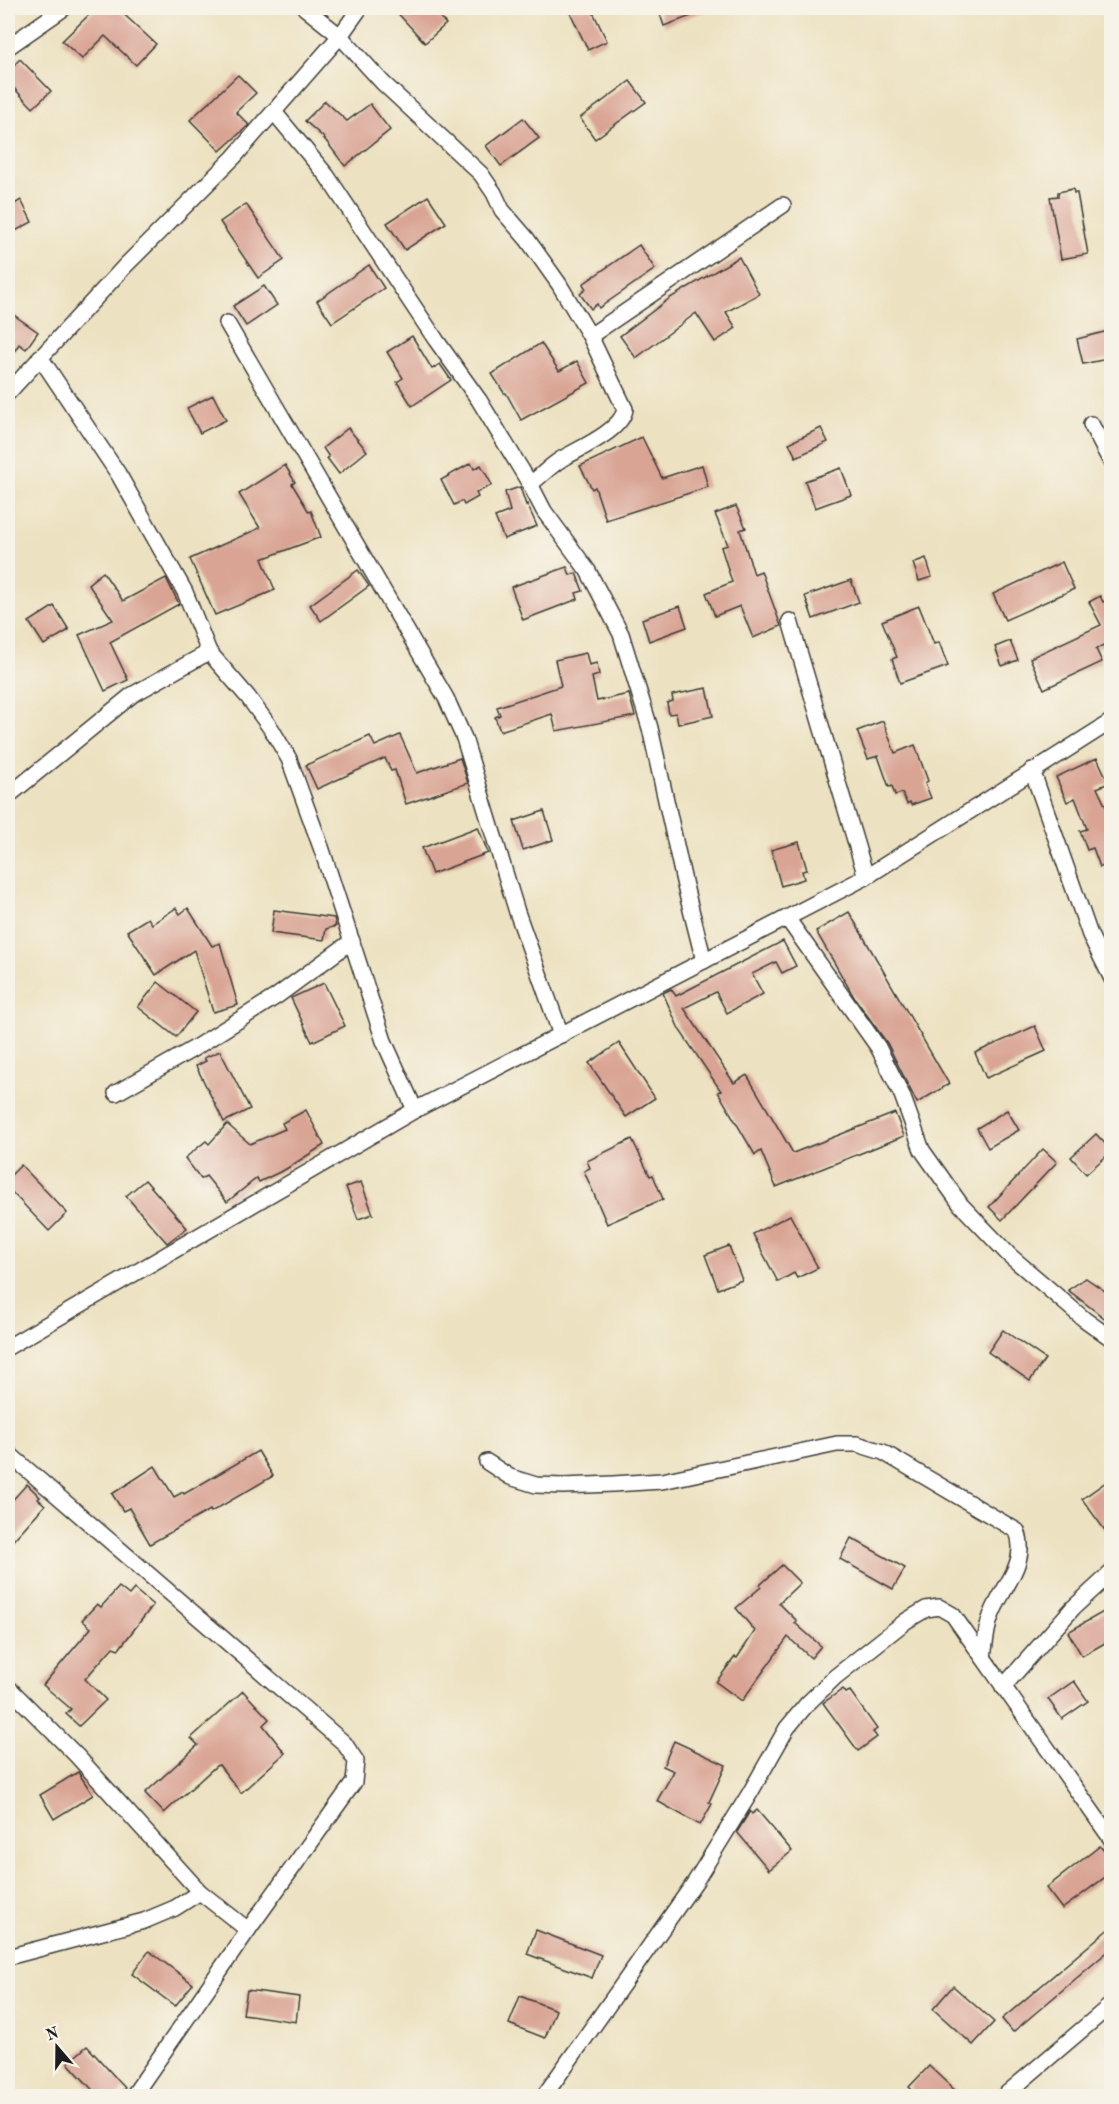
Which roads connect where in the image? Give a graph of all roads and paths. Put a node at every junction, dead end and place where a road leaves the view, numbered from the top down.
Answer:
1 (64, 8) edge
2 (305, 8) edge
3 (360, 8) edge
4 (340, 36) junction
5 (8, 47) edge
6 (274, 112) junction
7 (783, 205) dead end
8 (227, 323) dead end
9 (590, 336) junction
10 (40, 357) junction
11 (8, 393) edge
12 (1091, 424) dead end
13 (1112, 464) edge
14 (530, 484) junction
15 (790, 621) dead end
16 (209, 652) junction
17 (1112, 721) edge
18 (1032, 770) junction
19 (8, 796) edge
20 (866, 877) junction
21 (787, 918) junction
22 (352, 941) junction
23 (704, 961) junction
24 (1112, 979) edge
25 (561, 1035) junction
26 (116, 1093) dead end
27 (415, 1110) junction
28 (1112, 1339) edge
29 (8, 1347) edge
30 (8, 1453) edge
31 (488, 1462) dead end
32 (1112, 1572) edge
33 (983, 1657) junction
34 (8, 1687) edge
35 (1003, 1687) junction
36 (1112, 1840) edge
37 (200, 1892) junction
38 (248, 1930) junction
39 (8, 1957) edge
40 (1112, 2004) edge
41 (133, 2097) edge
42 (544, 2097) edge
43 (1004, 2097) edge

1 - 5 street
2 - 4 street
3 - 4 street
4 - 6 street
4 - 9 street
6 - 10 street
6 - 14 street
7 - 9 street
8 - 25 street
9 - 14 street
10 - 11 street
10 - 16 street
12 - 13 street
14 - 23 street
15 - 20 street
16 - 19 street
16 - 22 street
17 - 18 street
18 - 20 street
18 - 24 street
20 - 21 street
21 - 23 street
21 - 28 street
22 - 26 street
22 - 27 street
23 - 25 street
25 - 27 street
27 - 29 street
30 - 38 street
31 - 33 street
32 - 35 street
33 - 35 street
33 - 42 street
34 - 37 street
35 - 36 street
37 - 38 street
37 - 39 street
38 - 41 street
40 - 43 street

